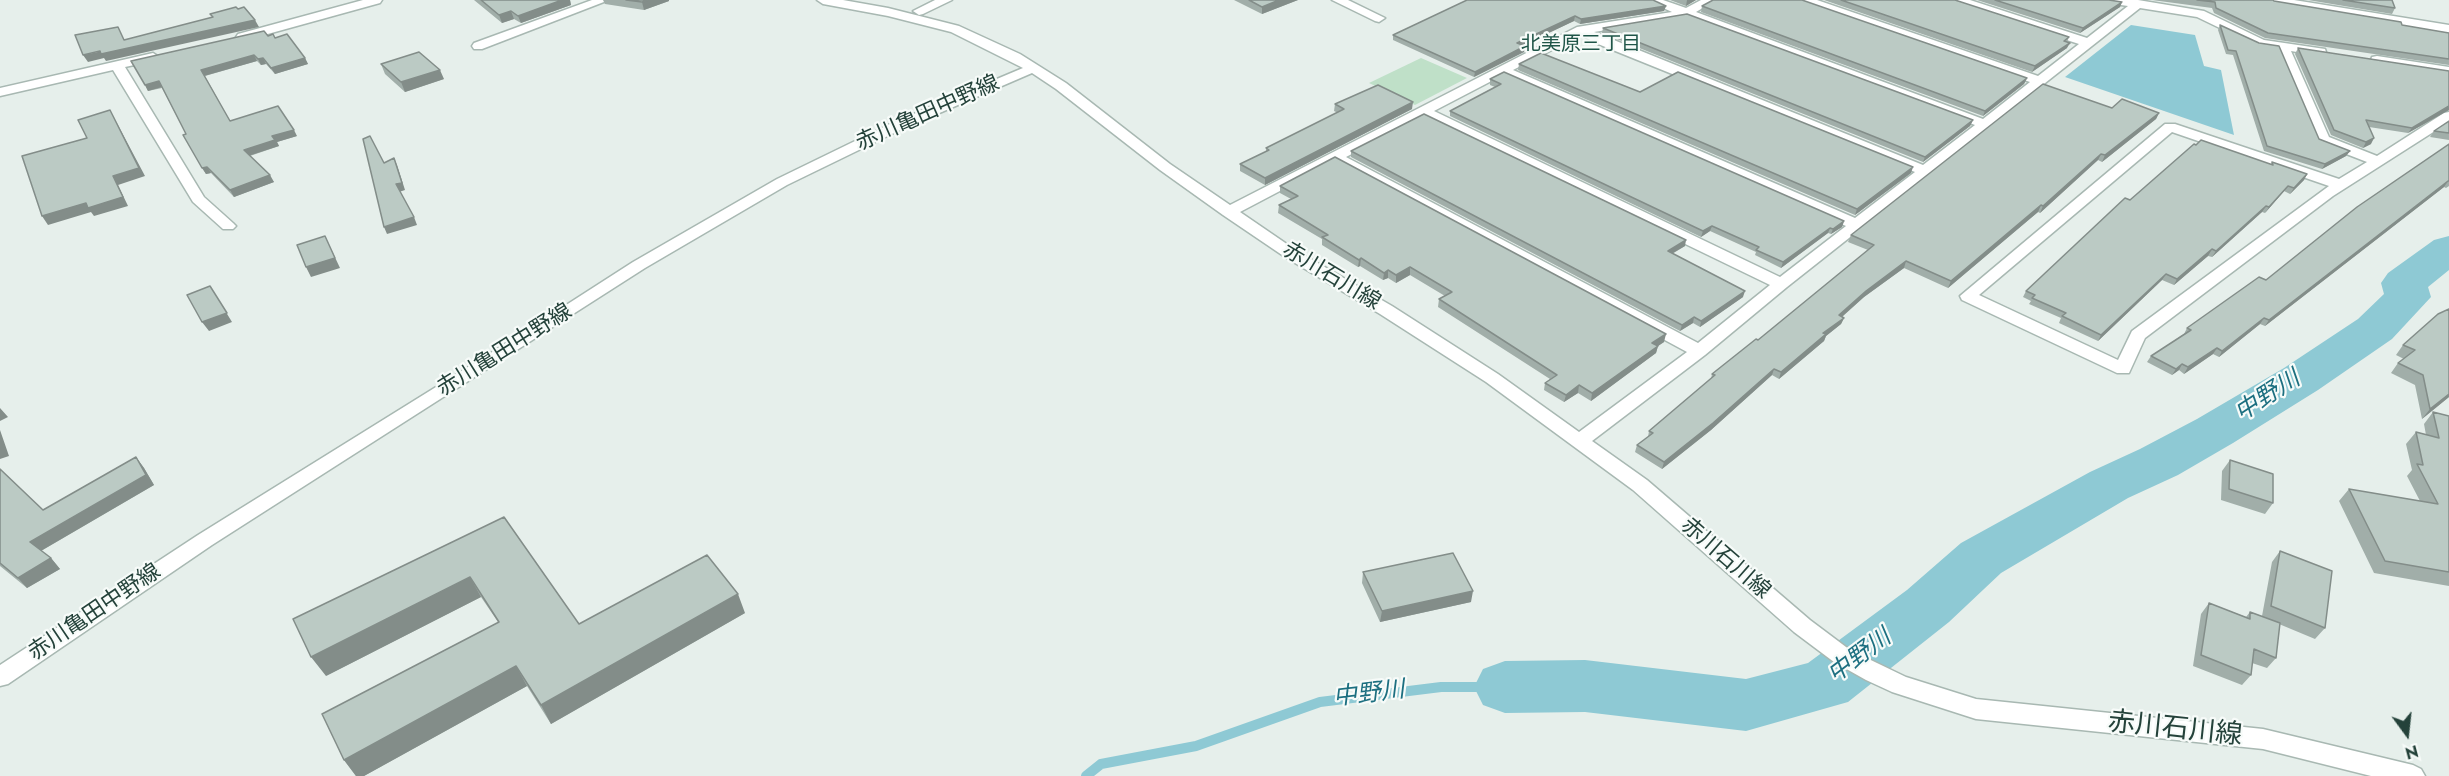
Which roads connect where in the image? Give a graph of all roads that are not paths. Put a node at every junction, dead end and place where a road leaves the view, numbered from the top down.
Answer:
1 (376, 0) edge
2 (603, 0) edge
3 (823, 0) edge
4 (946, 0) edge
5 (1338, 0) edge
6 (1652, 0) edge
7 (1710, 0) edge
8 (1805, 0) edge
9 (1959, 0) edge
10 (2111, 0) edge
11 (2272, 0) edge
12 (2138, 4) junction
13 (919, 11) dead end
14 (1686, 13) junction
15 (1379, 18) dead end
16 (2449, 29) edge
17 (1581, 30) junction
18 (226, 41) edge
19 (2090, 43) junction
20 (478, 46) dead end
21 (2283, 47) junction
22 (2331, 54) edge
23 (161, 55) edge
24 (2366, 59) edge
25 (117, 65) junction
26 (1033, 68) junction
27 (1502, 70) junction
28 (2449, 71) edge
29 (2039, 81) junction
30 (0, 92) edge
31 (1422, 111) junction
32 (2449, 116) edge
33 (1985, 124) junction
34 (1334, 156) junction
35 (2378, 161) junction
36 (1925, 171) junction
37 (2341, 185) junction
38 (1228, 212) junction
39 (1857, 225) junction
40 (228, 226) dead end
41 (1781, 284) junction
42 (1699, 351) junction
43 (1579, 441) junction
44 (0, 677) edge
45 (2413, 776) edge

1 - 18 street
2 - 20 street
3 - 26 street, 赤川石川線
4 - 13 street
5 - 15 street
6 - 14 street
7 - 14 street
8 - 29 street
9 - 19 street
10 - 12 street
11 - 16 street
12 - 19 street
12 - 21 street
14 - 17 street
14 - 33 street
17 - 27 street
17 - 36 street
19 - 29 street
21 - 22 street
21 - 35 street
23 - 25 street
24 - 28 street
25 - 30 street
25 - 40 street
26 - 38 street, 赤川石川線
26 - 44 street, 赤川亀田中野線
27 - 31 street
27 - 39 street
29 - 33 street
31 - 34 street
31 - 41 street
32 - 35 street
33 - 36 street
34 - 38 street
34 - 42 street
35 - 37 street
36 - 39 street
37 - 37 street
38 - 43 street, 赤川石川線
39 - 41 street
41 - 42 street
42 - 43 street
43 - 45 street, 赤川石川線

